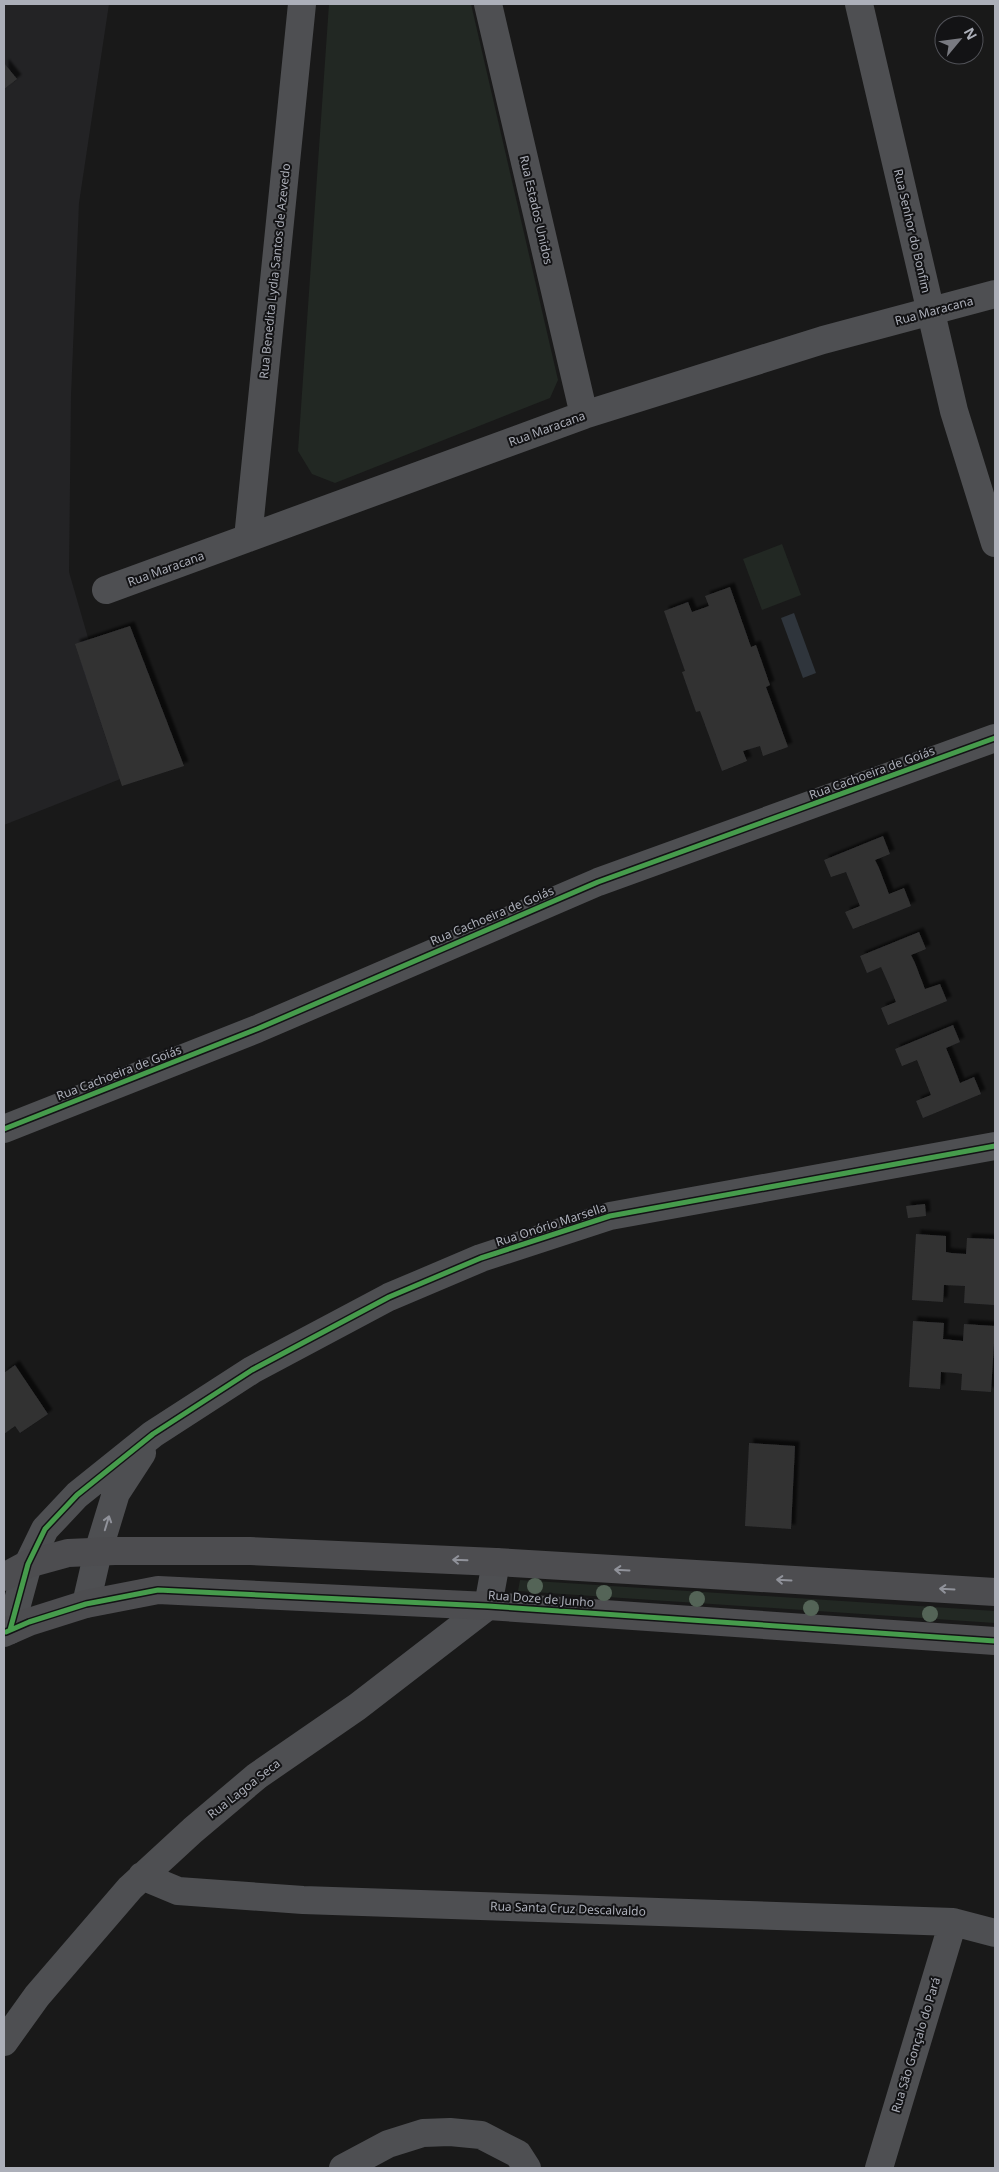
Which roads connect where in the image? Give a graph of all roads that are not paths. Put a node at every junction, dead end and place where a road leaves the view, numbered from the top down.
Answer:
1 (302, 4) edge
2 (488, 4) edge
3 (859, 4) edge
4 (995, 294) edge
5 (931, 311) junction
6 (584, 416) junction
7 (248, 538) junction
8 (995, 543) edge
9 (106, 590) dead end
10 (995, 738) edge
11 (4, 1129) edge
12 (995, 1146) edge
13 (153, 1434) junction
14 (98, 1552) junction
15 (496, 1562) junction
16 (28, 1564) junction
17 (4, 1576) edge
18 (995, 1592) edge
19 (86, 1604) junction
20 (488, 1606) junction
21 (7, 1632) edge
22 (995, 1641) edge
23 (142, 1876) junction
24 (953, 1922) junction
25 (995, 1932) edge
26 (4, 2042) edge
27 (343, 2168) edge
28 (527, 2168) edge
29 (879, 2168) edge

1 - 7 street, Rua Benedita Lydia Santos de Azevedo
2 - 6 street, Rua Estados Unidos
3 - 5 street, Rua Senhor do Bonfim
4 - 5 street, Rua Maracana
5 - 6 street, Rua Maracana
5 - 8 street, Rua Senhor do Bonfim
6 - 7 street, Rua Maracana
7 - 9 street, Rua Maracana
10 - 11 street, Rua Cachoeira de Goiás
12 - 13 street, Rua Onório Marsella
14 -> 13 street
13 - 16 street, Rua Onório Marsella
15 -> 14 street
14 - 16 street
14 - 19 street
18 -> 15 street
15 - 20 street
16 - 17 street
16 - 21 street, Rua Onório Marsella
19 - 20 street, Rua Doze de Junho
19 - 21 street, Rua Doze de Junho
20 - 22 street, Rua Doze de Junho
20 - 23 street, Rua Lagoa Seca
23 - 24 street, Rua Santa Cruz Descalvaldo
23 - 26 street, Rua Lagoa Seca
24 - 25 street, Rua Santa Cruz Descalvaldo
24 - 29 street, Rua São Gonçalo do Pará
27 - 28 street

